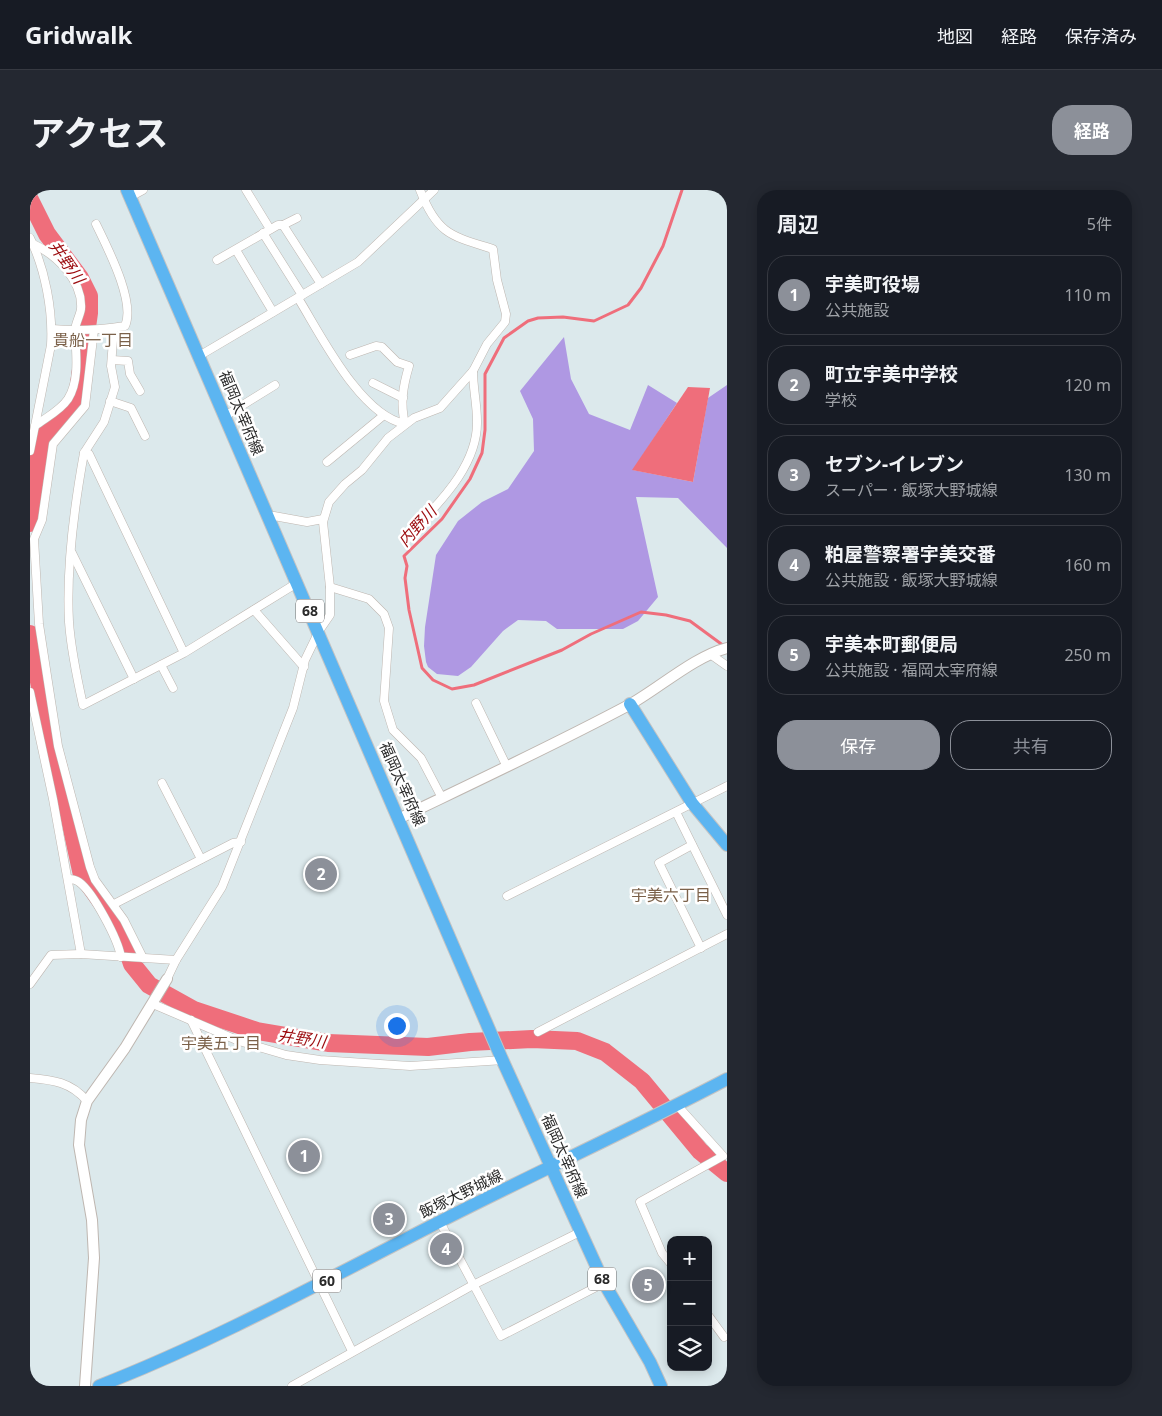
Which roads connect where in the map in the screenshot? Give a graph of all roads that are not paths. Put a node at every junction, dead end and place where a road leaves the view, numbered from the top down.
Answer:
1 (143, 190) edge
2 (246, 190) edge
3 (420, 190) edge
4 (434, 190) edge
5 (128, 194) edge
6 (424, 201) junction
7 (297, 218) dead end
8 (96, 224) dead end
9 (283, 225) junction
10 (267, 231) junction
11 (32, 241) edge
12 (236, 250) junction
13 (217, 260) dead end
14 (321, 284) junction
15 (300, 296) junction
16 (274, 312) junction
17 (114, 328) junction
18 (52, 329) junction
19 (94, 330) junction
20 (75, 331) junction
21 (350, 355) dead end
22 (199, 356) junction
23 (112, 360) junction
24 (473, 371) junction
25 (373, 383) dead end
26 (274, 385) dead end
27 (140, 391) dead end
28 (402, 398) junction
29 (110, 401) junction
30 (384, 415) junction
31 (225, 416) junction
32 (406, 424) junction
33 (35, 426) junction
34 (145, 436) dead end
35 (30, 451) edge
36 (84, 454) junction
37 (327, 462) dead end
38 (269, 517) junction
39 (323, 519) junction
40 (420, 523) dead end
41 (71, 551) junction
42 (297, 583) junction
43 (330, 587) junction
44 (254, 610) junction
45 (319, 632) junction
46 (718, 651) edge
47 (184, 654) junction
48 (161, 665) junction
49 (727, 666) edge
50 (304, 667) junction
51 (134, 679) junction
52 (173, 688) dead end
53 (30, 692) edge
54 (476, 703) dead end
55 (630, 704) junction
56 (507, 767) junction
57 (162, 783) dead end
58 (727, 786) edge
59 (442, 798) junction
60 (696, 801) junction
61 (676, 812) junction
62 (400, 818) junction
63 (727, 831) edge
64 (240, 842) junction
65 (692, 845) junction
66 (727, 845) edge
67 (201, 859) junction
68 (68, 879) junction
69 (507, 896) dead end
70 (116, 903) dead end
71 (727, 915) edge
72 (727, 934) edge
73 (700, 948) junction
74 (81, 954) junction
75 (121, 957) junction
76 (143, 958) junction
77 (176, 960) junction
78 (167, 979) joint
79 (30, 984) edge
80 (153, 1004) junction
81 (191, 1020) junction
82 (538, 1032) dead end
83 (503, 1058) junction
84 (30, 1078) edge
85 (727, 1079) edge
86 (87, 1101) junction
87 (675, 1106) junction
88 (551, 1168) junction
89 (440, 1222) junction
90 (580, 1232) junction
91 (667, 1259) edge
92 (604, 1283) junction
93 (320, 1284) junction
94 (473, 1285) junction
95 (712, 1320) edge
96 (724, 1337) dead end
97 (352, 1351) junction
98 (85, 1386) edge
99 (99, 1386) edge
100 (292, 1386) edge
101 (661, 1386) edge

1 - 5 street
2 - 10 street
3 - 6 street
4 - 6 street
5 - 22 main road, 福岡太宰府線 / 68
6 - 14 street
6 - 24 street
7 - 9 street
8 - 17 street
9 - 10 street
9 - 14 street
10 - 12 street
10 - 15 street
11 - 18 street
11 - 20 street
12 - 13 street
12 - 16 street
14 - 15 street
15 - 16 street
15 - 30 street
16 - 22 street
17 - 19 street
17 - 23 street
18 - 20 street
18 - 33 street
19 - 20 street
19 - 76 street
20 - 33 street
21 - 28 street
22 - 31 main road, 福岡太宰府線 / 68
23 - 27 street
23 - 29 street
24 - 32 street
24 - 40 street
25 - 28 street
26 - 31 street
28 - 32 street
29 - 34 street
29 - 36 street
30 - 32 street
30 - 37 street
31 - 38 main road, 福岡太宰府線 / 68
32 - 39 street
33 - 35 street
36 - 41 street
36 - 47 street
38 - 39 street
38 - 42 main road, 福岡太宰府線 / 68
39 - 43 street
41 - 51 street
41 - 51 street
42 - 44 street
42 - 45 main road, 福岡太宰府線 / 68
43 - 45 street
43 - 59 street
44 - 47 street
44 - 50 street
45 - 50 street
45 - 62 main road, 福岡太宰府線 / 68
46 - 49 street
46 - 55 street
47 - 48 street
48 - 51 street
48 - 52 street
50 - 64 street
53 - 68 street
54 - 56 street
55 - 56 street
55 - 60 main road
56 - 59 street
57 - 67 street
58 - 60 street
59 - 62 street
60 - 61 street
60 - 63 main road
60 - 66 main road
61 - 65 street
61 - 69 street
62 - 83 main road, 福岡太宰府線 / 68
64 - 67 street
64 - 77 street
65 - 71 street
65 - 73 street
67 - 70 street
68 - 74 street
68 - 75 street
72 - 73 street
73 - 82 street
74 - 75 street
74 - 79 street
75 - 76 street
76 - 77 street
77 - 78 street
78 - 80 street
80 - 81 street
80 - 86 street
81 - 83 street
81 - 93 street
83 - 88 main road, 福岡太宰府線 / 68
84 - 86 street
85 - 87 main road, 飯塚大野城線 / 60
86 - 98 street
87 - 88 main road, 飯塚大野城線 / 60
87 - 91 street
88 - 89 main road, 飯塚大野城線 / 60
88 - 90 main road, 福岡太宰府線 / 68
89 - 93 main road, 飯塚大野城線 / 60
89 - 94 street
90 - 92 main road, 福岡太宰府線 / 68
90 - 94 street
92 - 94 street
92 - 101 main road, 福岡太宰府線 / 68
93 - 97 street
93 - 99 main road, 飯塚大野城線 / 60
94 - 97 street
95 - 96 street
97 - 100 street

